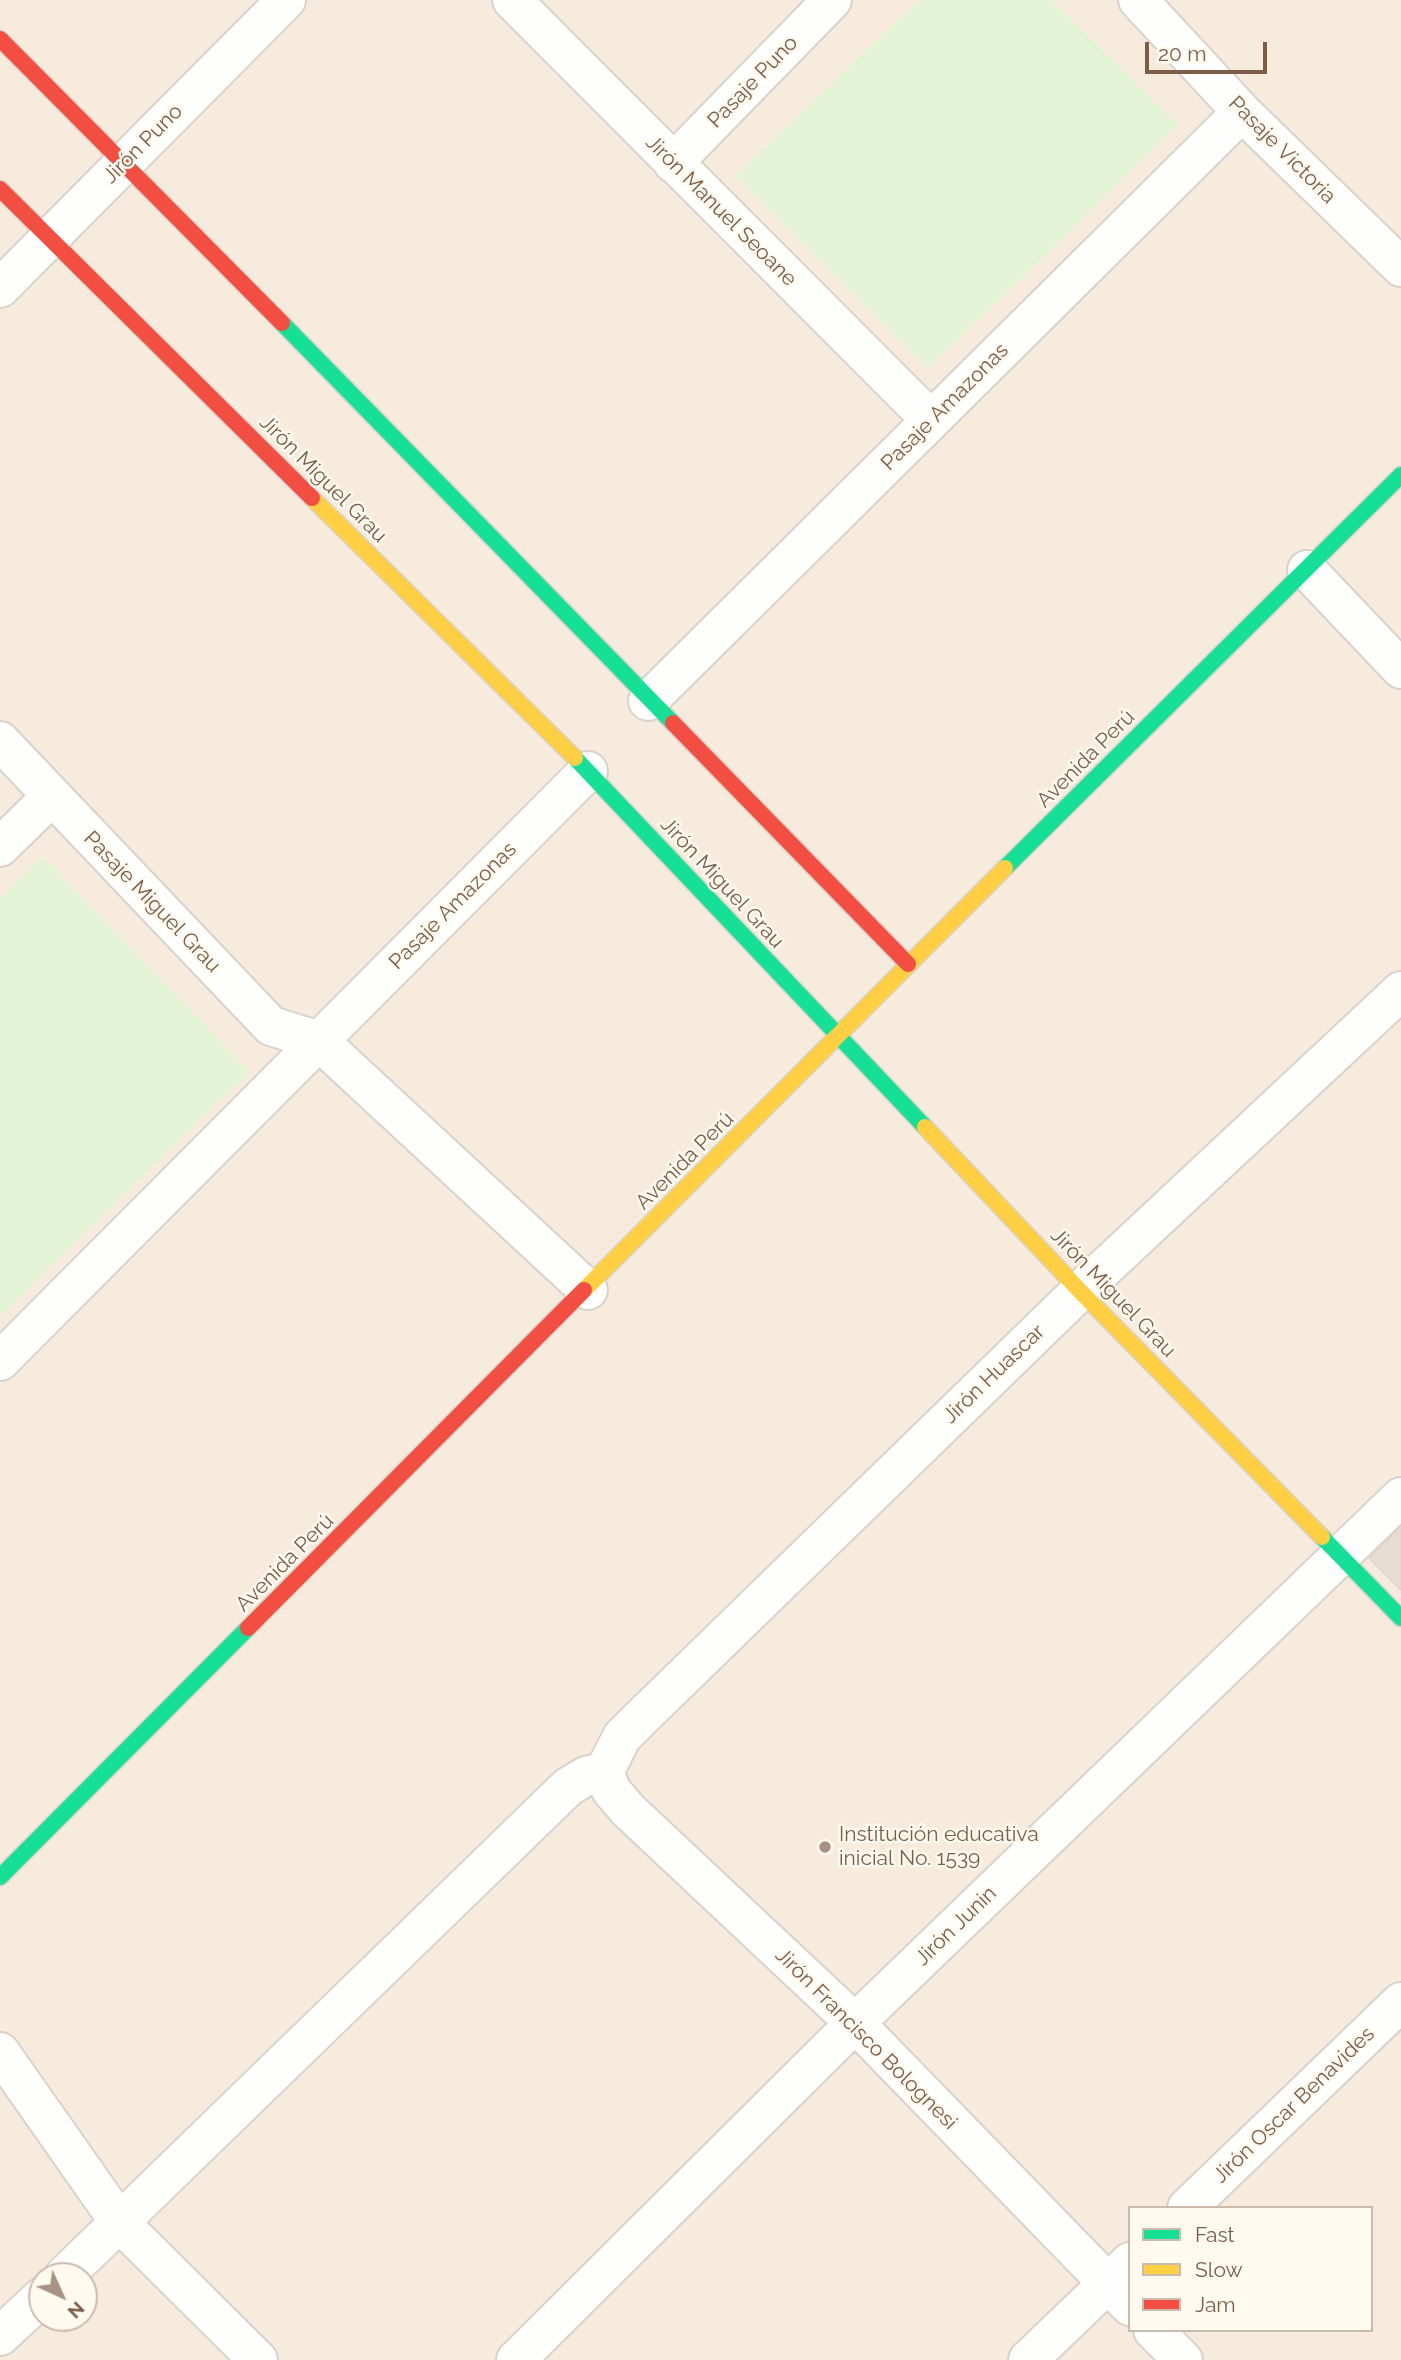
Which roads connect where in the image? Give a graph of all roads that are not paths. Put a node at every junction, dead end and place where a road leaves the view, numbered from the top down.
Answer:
1 (286, 0) edge
2 (512, 0) edge
3 (832, 0) edge
4 (1138, 0) edge
5 (0, 39) edge
6 (1242, 113) junction
7 (124, 161) junction
8 (673, 163) junction
9 (0, 188) edge
10 (51, 239) junction
11 (1401, 267) edge
12 (0, 288) edge
13 (931, 420) junction
14 (1401, 475) edge
15 (1307, 570) junction
16 (1401, 669) edge
17 (648, 701) junction
18 (0, 741) edge
19 (588, 771) junction
20 (52, 796) junction
21 (0, 847) edge
22 (908, 964) junction
23 (1401, 991) edge
24 (838, 1036) junction
25 (318, 1041) junction
26 (588, 1290) junction
27 (1080, 1291) junction
28 (0, 1361) edge
29 (1401, 1497) edge
30 (1340, 1556) junction
31 (1401, 1618) edge
32 (604, 1772) junction
33 (0, 1877) edge
34 (1401, 2002) edge
35 (855, 2023) junction
36 (0, 2052) edge
37 (1188, 2206) edge
38 (120, 2223) junction
39 (79, 2262) edge
40 (1122, 2284) edge
41 (28, 2310) edge
42 (1155, 2332) edge
43 (0, 2336) edge
44 (258, 2360) edge
45 (516, 2360) edge
46 (1028, 2360) edge
47 (1183, 2360) edge

1 - 7 street, Jirón Puno
2 - 8 street, Jirón Manuel Seoane
3 - 8 street, Pasaje Puno
4 - 6 street, Pasaje Victoria
5 - 7 main road
6 - 11 street, Pasaje Victoria
6 - 13 street, Pasaje Amazonas
7 - 10 street, Jirón Puno
7 - 17 main road
8 - 13 street, Jirón Manuel Seoane
9 - 10 main road, Jirón Miguel Grau
10 - 12 street, Jirón Puno
10 - 19 main road, Jirón Miguel Grau
13 - 17 street, Pasaje Amazonas
14 - 15 main road, Avenida Perú
15 - 16 street
15 - 22 main road, Avenida Perú
17 - 22 main road
18 - 20 street, Pasaje Miguel Grau
19 - 24 main road, Jirón Miguel Grau
19 - 25 street, Pasaje Amazonas
20 - 21 street
20 - 25 street, Pasaje Miguel Grau
22 - 24 main road, Avenida Perú
23 - 27 street, Jirón Huascar
24 - 26 main road, Avenida Perú
24 - 27 main road, Jirón Miguel Grau
25 - 26 street
25 - 28 street, Pasaje Amazonas
26 - 33 main road, Avenida Perú
27 - 30 main road, Jirón Miguel Grau
27 - 32 street, Jirón Huascar
29 - 30 street, Jirón Junin
30 - 31 main road, Jirón Miguel Grau
30 - 35 street, Jirón Junin
32 - 35 street, Jirón Francisco Bolognesi
32 - 38 street
34 - 37 street, Jirón Oscar Benavides
35 - 40 street, Jirón Francisco Bolognesi
35 - 45 street, Jirón Junin
36 - 38 street
38 - 39 street
38 - 44 street
40 - 46 street
41 - 43 street
42 - 47 street

